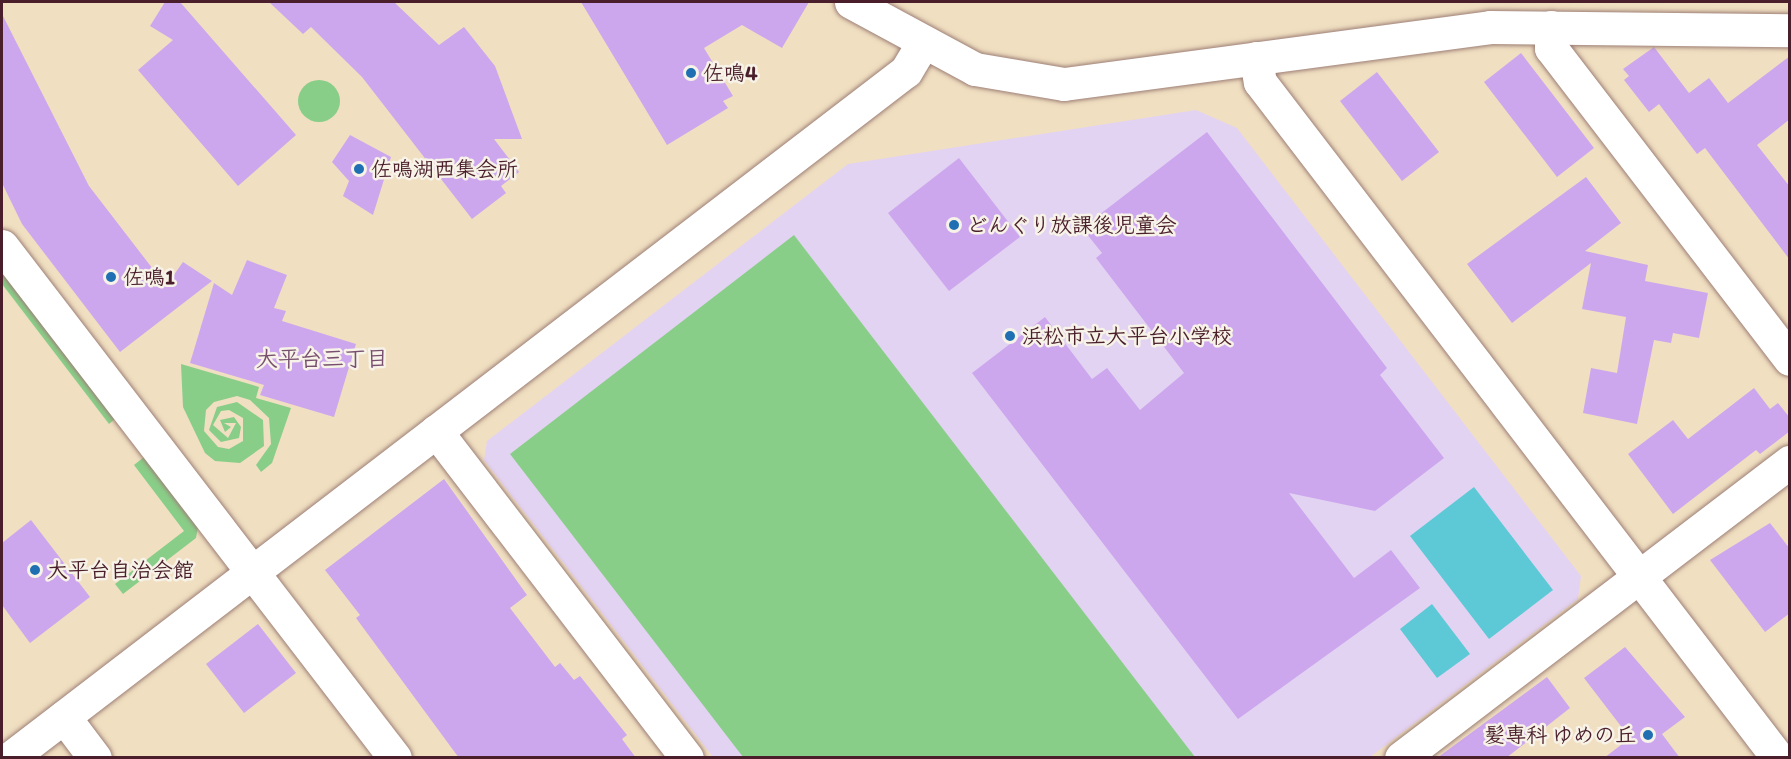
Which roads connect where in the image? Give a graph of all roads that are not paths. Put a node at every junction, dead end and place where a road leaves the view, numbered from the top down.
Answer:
1 (851, 2) edge
2 (1551, 27) junction
3 (1790, 30) edge
4 (922, 43) junction
5 (1256, 58) junction
6 (2, 246) edge
7 (1790, 359) edge
8 (436, 431) junction
9 (1790, 462) edge
10 (252, 572) junction
11 (1638, 575) junction
12 (64, 717) junction
13 (10, 758) edge
14 (95, 758) edge
15 (394, 758) edge
16 (687, 758) edge
17 (1401, 758) edge
18 (1778, 758) edge

1 - 4 street
2 - 3 street
2 - 5 street
2 - 7 street
4 - 5 street
4 - 8 street
5 - 11 street
6 - 10 street
8 - 10 street
8 - 16 street
9 - 11 street
10 - 12 street
10 - 15 street
11 - 17 street
11 - 18 street
12 - 13 street
12 - 14 street

